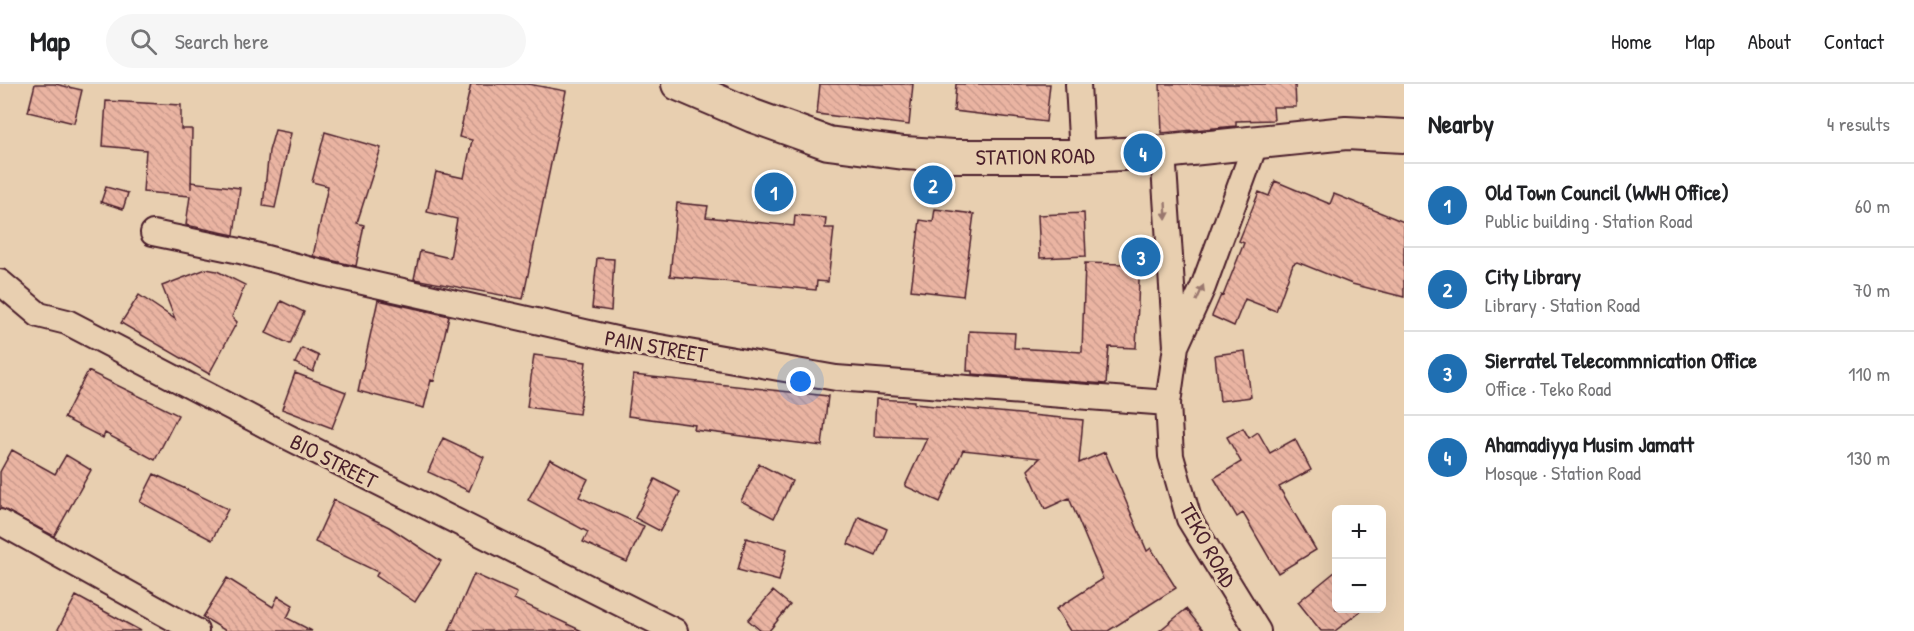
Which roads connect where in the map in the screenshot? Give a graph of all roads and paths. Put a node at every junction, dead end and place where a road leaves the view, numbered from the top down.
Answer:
1 (678, 84) edge
2 (1078, 84) edge
3 (1404, 136) edge
4 (1256, 142) junction
5 (1163, 152) junction
6 (1082, 156) junction
7 (153, 233) dead end
8 (0, 282) edge
9 (1176, 346) junction
10 (1168, 404) junction
11 (0, 522) edge
12 (196, 631) edge
13 (675, 631) edge
14 (1258, 631) edge

1 - 6 main road, STATION ROAD
2 - 6 street
3 - 4 main road, STATION ROAD
4 - 5 main road, STATION ROAD
9 -> 4 street, TEKO ROAD
5 - 6 main road, STATION ROAD
5 -> 9 street, TEKO ROAD
7 - 10 street, PAIN STREET
8 - 13 street, BIO STREET
9 - 10 street, TEKO ROAD
10 - 14 street, TEKO ROAD
11 - 12 street

